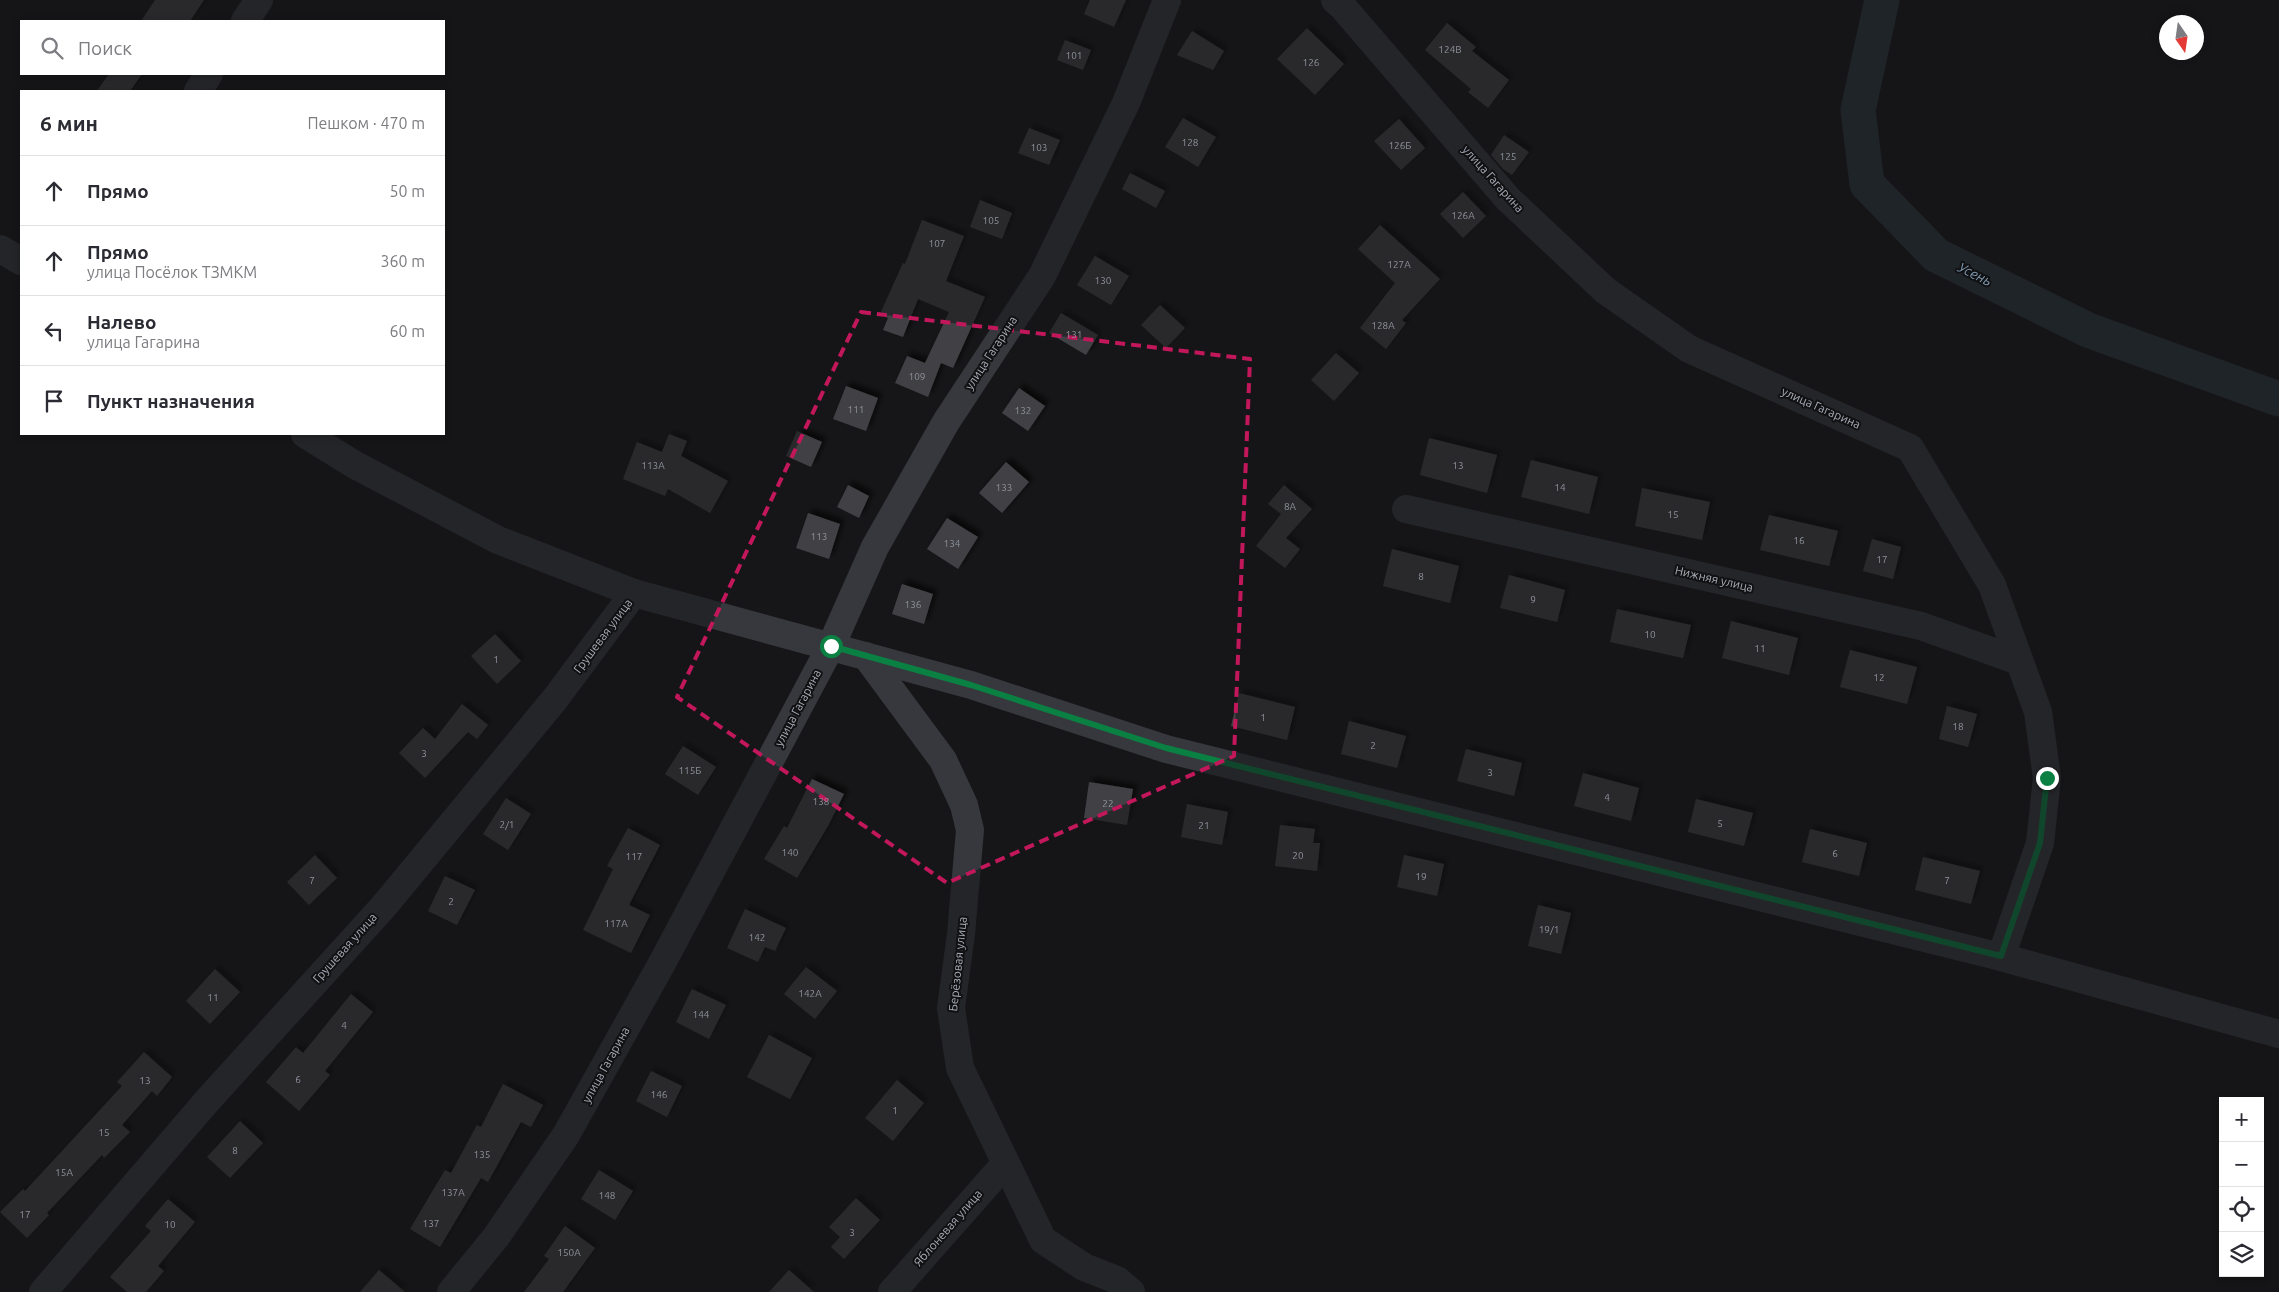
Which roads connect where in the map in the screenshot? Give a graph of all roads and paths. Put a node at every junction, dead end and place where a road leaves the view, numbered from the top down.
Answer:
1 (259, 0) edge
2 (1167, 0) edge
3 (1335, 0) edge
4 (245, 20) edge
5 (208, 75) edge
6 (199, 90) edge
7 (0, 250) edge
8 (20, 260) edge
9 (306, 435) edge
10 (1406, 509) dead end
11 (634, 593) junction
12 (831, 646) junction
13 (866, 656) junction
14 (2019, 661) junction
15 (2001, 956) junction
16 (2279, 1034) edge
17 (1005, 1164) junction
18 (43, 1292) edge
19 (451, 1292) edge
20 (892, 1292) edge
21 (1130, 1292) edge

1 - 4 street
2 - 12 street, улица Гагарина
3 - 14 street, улица Гагарина
5 - 6 street
7 - 8 street
9 - 11 street
10 - 14 street, Нижняя улица
11 - 12 street
11 - 18 street, Грушевая улица
12 - 13 street
12 - 19 street, улица Гагарина
13 - 15 street
13 - 17 street, Берёзовая улица
14 - 15 street, улица Гагарина
15 - 16 street
17 - 20 street, Яблоневая улица
17 - 21 street, Берёзовая улица

